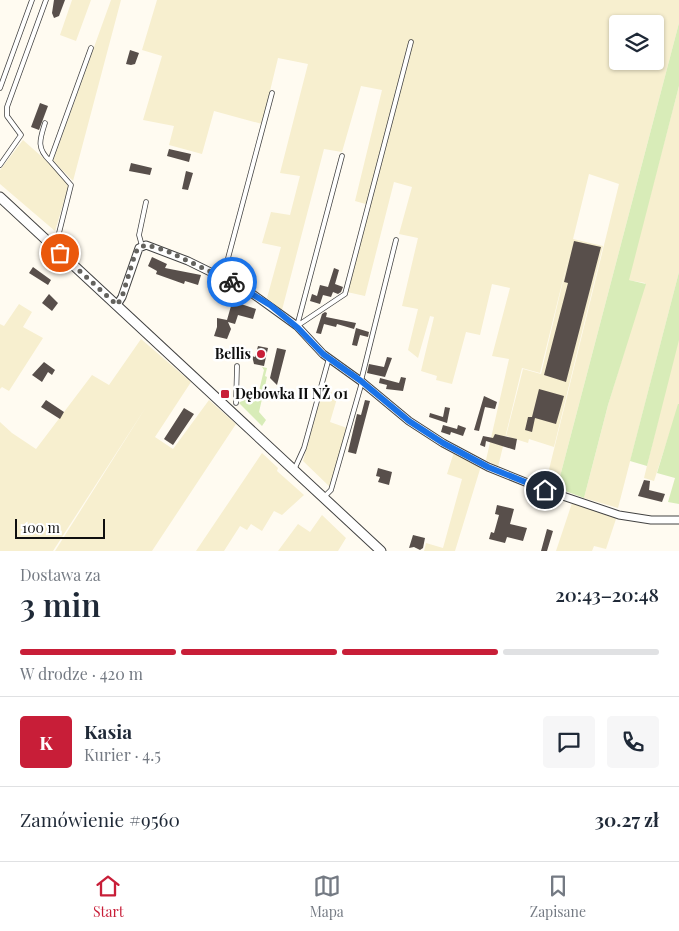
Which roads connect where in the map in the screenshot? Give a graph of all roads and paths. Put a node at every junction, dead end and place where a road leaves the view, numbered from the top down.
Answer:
1 (32, 0) edge
2 (46, 0) edge
3 (410, 42) dead end
4 (91, 48) dead end
5 (0, 88) edge
6 (272, 93) dead end
7 (45, 123) dead end
8 (342, 156) dead end
9 (50, 161) junction
10 (0, 165) edge
11 (0, 197) edge
12 (146, 202) dead end
13 (396, 240) dead end
14 (52, 245) junction
15 (142, 246) junction
16 (223, 277) junction
17 (117, 305) junction
18 (297, 326) junction
19 (328, 358) junction
20 (237, 366) dead end
21 (362, 381) junction
22 (236, 403) dead end
23 (294, 470) junction
24 (323, 497) junction
25 (679, 520) edge
26 (381, 551) edge

1 - 5 lane
2 - 10 lane
3 - 18 lane
4 - 9 lane
6 - 16 lane
7 - 9 lane
8 - 18 lane
9 - 14 lane
11 - 14 street
12 - 15 lane
13 - 21 lane
14 - 17 street
15 - 16 street
15 - 17 street
16 - 18 street
17 - 23 street
18 - 19 street
19 - 21 street
19 - 23 lane
20 - 22 lane
21 - 24 lane
21 - 25 street
23 - 24 street
24 - 26 street

